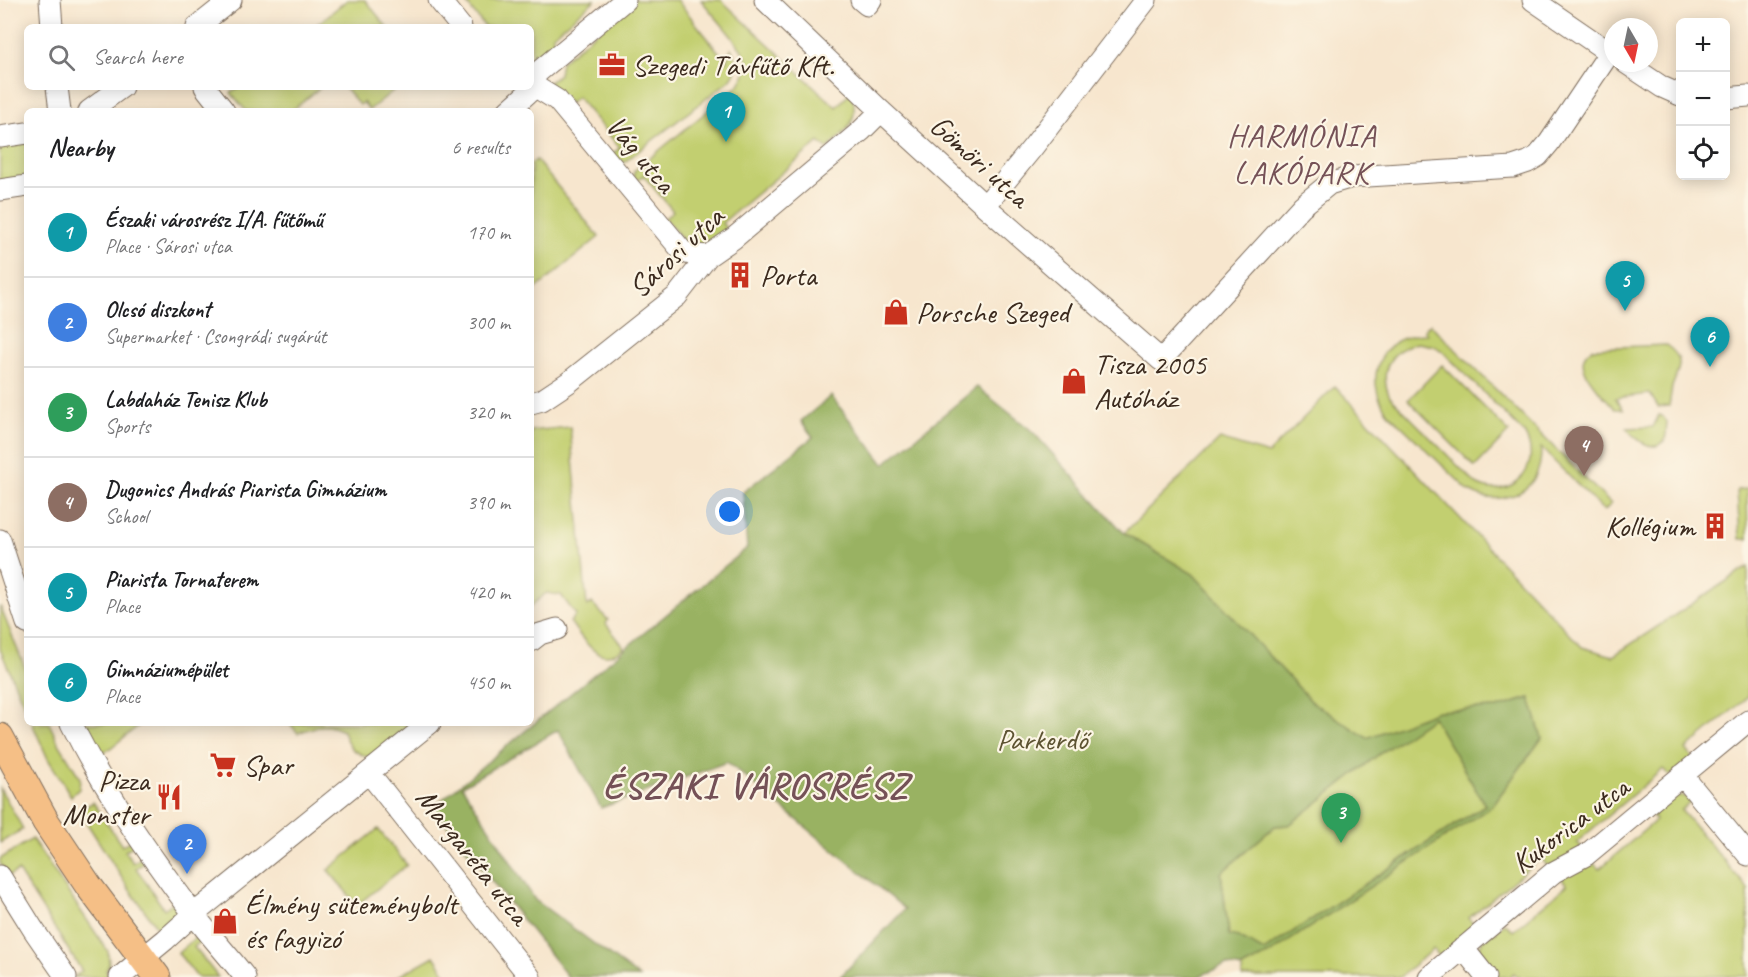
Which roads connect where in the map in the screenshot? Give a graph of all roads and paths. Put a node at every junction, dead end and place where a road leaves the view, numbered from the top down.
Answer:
1 (50, 0) edge
2 (231, 0) edge
3 (439, 0) edge
4 (625, 0) edge
5 (765, 0) edge
6 (861, 0) edge
7 (871, 0) edge
8 (1146, 0) edge
9 (1533, 0) edge
10 (52, 24) edge
11 (202, 24) edge
12 (459, 24) edge
13 (1604, 49) edge
14 (1604, 72) edge
15 (1639, 72) edge
16 (534, 80) edge
17 (534, 85) edge
18 (57, 90) edge
19 (118, 90) edge
20 (207, 90) edge
21 (530, 90) edge
22 (1676, 93) edge
23 (1748, 96) edge
24 (1730, 98) edge
25 (60, 108) edge
26 (93, 108) edge
27 (222, 108) edge
28 (511, 108) edge
29 (881, 111) junction
30 (24, 133) edge
31 (0, 137) edge
32 (24, 186) edge
33 (0, 190) edge
34 (985, 206) junction
35 (708, 256) junction
36 (534, 402) edge
37 (0, 540) edge
38 (24, 614) edge
39 (557, 629) dead end
40 (534, 639) edge
41 (1748, 721) edge
42 (73, 726) edge
43 (426, 726) edge
44 (0, 737) edge
45 (369, 773) junction
46 (1682, 775) junction
47 (1748, 855) edge
48 (0, 876) edge
49 (194, 914) junction
50 (1463, 948) junction
51 (150, 968) edge
52 (66, 977) edge
53 (120, 977) edge
54 (245, 977) edge
55 (530, 977) edge
56 (1429, 977) edge
57 (1486, 977) edge

1 - 10 street
2 - 11 street
3 - 12 street
4 - 16 street
5 - 29 street, Gömöri utca
6 - 7 street
8 - 34 street
9 - 13 street
14 - 34 street, Gömöri utca
15 - 22 street
17 - 35 street, Vág utca
18 - 25 street
19 - 26 street
20 - 27 street
21 - 28 street
23 - 24 street
29 - 34 street, Gömöri utca
29 - 35 street, Sárosi utca
30 - 31 street
32 - 33 street
35 - 36 street, Sárosi utca
37 - 38 street
39 - 40 street
41 - 46 street, Kukorica utca
42 - 49 street
43 - 45 street
44 - 51 main road
45 - 49 street
45 - 55 street, Margaréta utca
46 - 47 street
46 - 50 street, Kukorica utca
48 - 52 street
49 - 51 street
49 - 54 street
50 - 56 street, Kukorica utca
50 - 57 street
51 - 53 street

